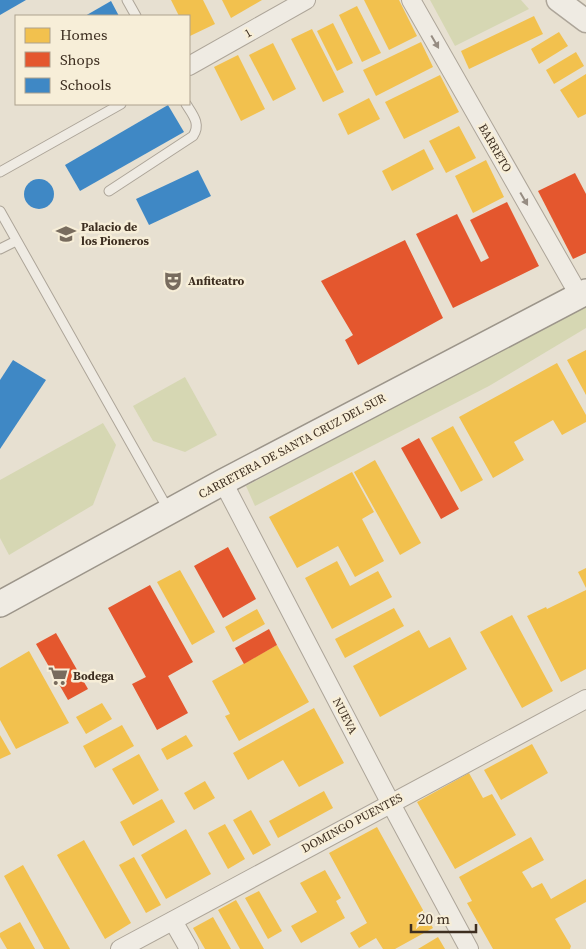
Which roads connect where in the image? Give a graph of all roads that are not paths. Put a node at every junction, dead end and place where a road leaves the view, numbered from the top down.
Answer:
1 (127, 0) edge
2 (306, 0) edge
3 (411, 0) edge
4 (558, 0) edge
5 (135, 15) edge
6 (586, 21) edge
7 (190, 65) edge
8 (119, 105) edge
9 (187, 105) edge
10 (0, 172) edge
11 (109, 191) dead end
12 (0, 211) edge
13 (16, 240) junction
14 (0, 249) edge
15 (582, 294) edge
16 (223, 482) junction
17 (170, 511) junction
18 (0, 604) edge
19 (586, 699) edge
20 (390, 802) junction
21 (173, 921) junction
22 (120, 949) edge
23 (188, 949) edge
24 (469, 949) edge

1 - 5 lane
2 - 7 street, 1
3 -> 15 street, BARRETO
4 - 6 street
8 - 10 lane
9 - 11 lane
12 - 13 lane
13 - 14 lane
13 - 17 lane
15 - 16 main road, CARRETERA DE SANTA CRUZ DEL SUR
16 - 17 main road, CARRETERA DE SANTA CRUZ DEL SUR
16 - 20 street, NUEVA
17 - 18 main road, CARRETERA DE SANTA CRUZ DEL SUR
19 - 20 street, DOMINGO PUENTES
20 - 21 street, DOMINGO PUENTES
20 - 24 street, NUEVA
21 - 22 street, DOMINGO PUENTES
21 - 23 street

